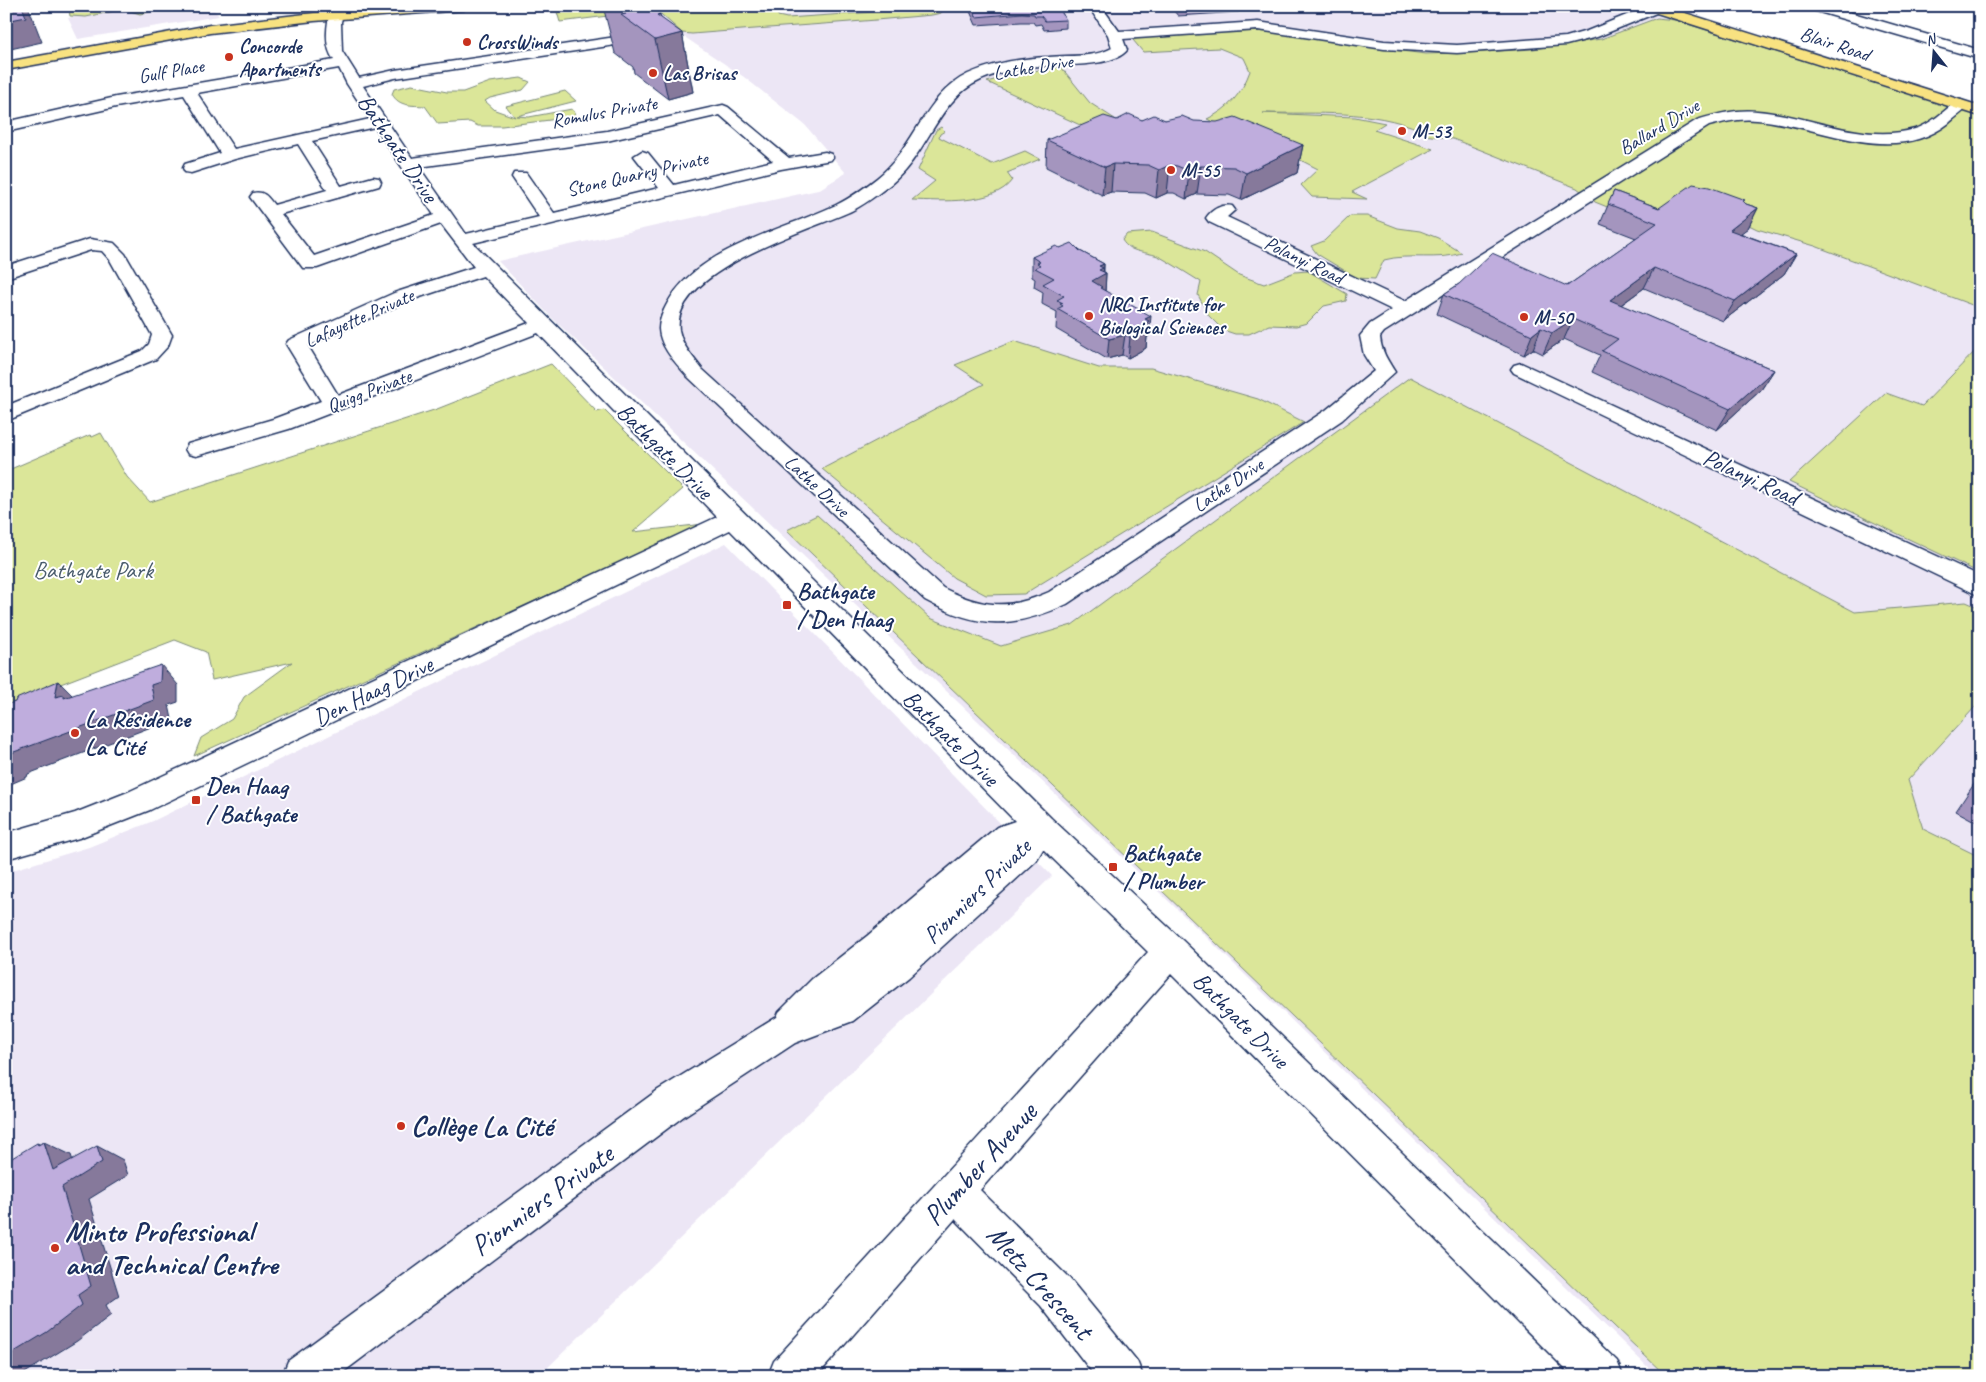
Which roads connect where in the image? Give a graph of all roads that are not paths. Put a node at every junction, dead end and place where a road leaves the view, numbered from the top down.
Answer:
1 (382, 6) edge
2 (464, 6) edge
3 (1094, 6) edge
4 (1814, 6) edge
5 (1652, 7) edge
6 (344, 10) edge
7 (154, 34) junction
8 (1115, 44) junction
9 (1980, 55) edge
10 (6, 59) edge
11 (344, 63) junction
12 (6, 66) edge
13 (354, 84) junction
14 (188, 90) junction
15 (1961, 105) junction
16 (1980, 111) edge
17 (380, 121) junction
18 (6, 127) edge
19 (304, 140) junction
20 (230, 155) junction
21 (642, 156) dead end
22 (825, 157) dead end
23 (786, 163) junction
24 (410, 164) junction
25 (190, 168) dead end
26 (520, 176) dead end
27 (373, 182) dead end
28 (670, 190) junction
29 (336, 191) junction
30 (259, 197) dead end
31 (1226, 210) dead end
32 (271, 211) junction
33 (444, 217) junction
34 (549, 219) junction
35 (461, 241) junction
36 (486, 269) junction
37 (6, 272) edge
38 (1406, 309) junction
39 (540, 326) junction
40 (1521, 369) dead end
41 (334, 405) junction
42 (6, 414) edge
43 (196, 449) dead end
44 (733, 520) junction
45 (1980, 587) edge
46 (1040, 827) junction
47 (6, 846) edge
48 (1170, 951) junction
49 (955, 1192) junction
50 (303, 1376) edge
51 (789, 1376) edge
52 (1122, 1376) edge
53 (1602, 1376) edge

1 - 6 main road
2 - 6 main road
3 - 8 street
4 - 9 street
5 - 8 street
5 - 15 main road, Blair Road
6 - 7 main road
6 - 11 street
6 - 11 street, Bathgate Drive
7 - 10 main road
7 - 12 main road
8 - 38 street, Lathe Drive
11 - 13 street, Bathgate Drive
11 - 14 street, Gulf Place
13 - 13 street
13 - 17 street, Bathgate Drive
14 - 18 street, Gulf Place
14 - 20 street
15 - 16 main road, Blair Road
15 - 38 street, Ballard Drive
17 - 19 street
17 - 24 street, Bathgate Drive
19 - 20 street
19 - 29 street
20 - 25 street
21 - 28 street
22 - 23 street, Stone Quarry Private
23 - 24 street, Romulus Private
23 - 28 street, Stone Quarry Private
24 - 33 street, Bathgate Drive
26 - 34 street
27 - 29 street
28 - 34 street, Stone Quarry Private
29 - 32 street
30 - 32 street
31 - 38 street, Polanyi Road
32 - 33 street
33 - 35 street, Bathgate Drive
34 - 35 street, Stone Quarry Private
35 - 36 street, Bathgate Drive
36 - 39 street, Bathgate Drive
36 - 41 street, Lafayette Private
37 - 42 street
39 - 41 street, Quigg Private
39 - 44 street, Bathgate Drive
40 - 45 street, Polanyi Road
41 - 43 street, Quigg Private
44 - 46 street, Bathgate Drive
44 - 47 street, Den Haag Drive
46 - 48 street, Bathgate Drive
46 - 50 street, Pionniers Private
48 - 49 street, Plumber Avenue
48 - 53 street, Bathgate Drive
49 - 51 street, Plumber Avenue
49 - 52 street, Metz Crescent

